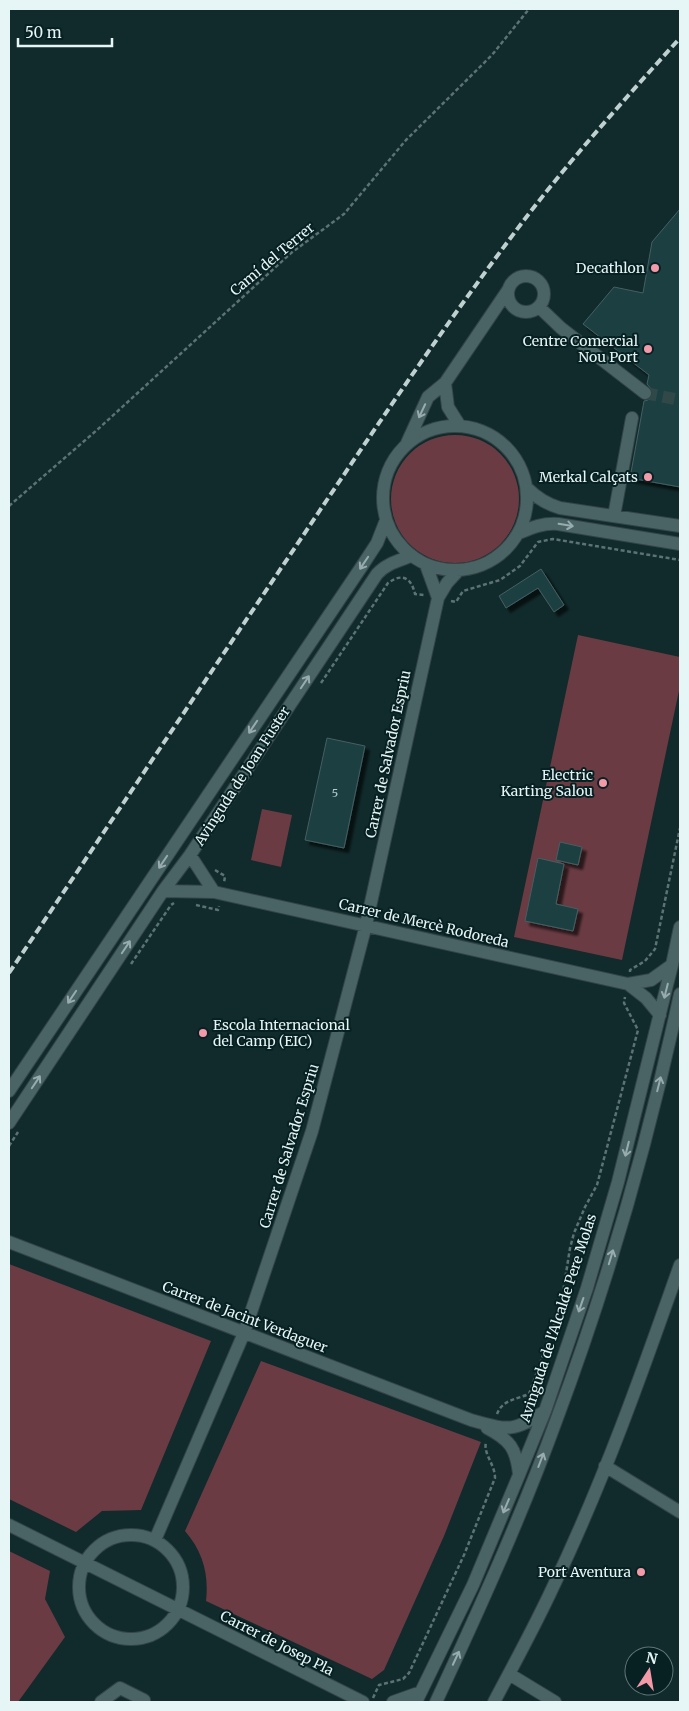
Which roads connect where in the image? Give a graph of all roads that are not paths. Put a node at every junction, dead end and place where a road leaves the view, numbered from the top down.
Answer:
1 (508, 290) junction
2 (513, 307) junction
3 (539, 307) junction
4 (492, 315) junction
5 (445, 383) junction
6 (645, 393) tunnel mouth
7 (632, 418) dead end
8 (460, 426) junction
9 (406, 445) junction
10 (527, 488) junction
11 (614, 516) junction
12 (386, 520) junction
13 (680, 526) edge
14 (519, 533) junction
15 (680, 544) edge
16 (412, 556) junction
17 (426, 565) junction
18 (458, 571) junction
19 (438, 598) junction
20 (190, 855) junction
21 (163, 891) junction
22 (218, 892) junction
23 (366, 925) junction
24 (680, 926) edge
25 (672, 965) junction
26 (628, 984) junction
27 (680, 994) edge
28 (660, 1015) junction
29 (9, 1091) edge
30 (14, 1126) edge
31 (9, 1242) edge
32 (680, 1265) edge
33 (244, 1333) junction
34 (545, 1411) junction
35 (492, 1428) junction
36 (605, 1466) junction
37 (519, 1475) junction
38 (680, 1512) edge
39 (9, 1525) edge
40 (155, 1540) junction
41 (84, 1563) junction
42 (178, 1610) junction
43 (509, 1674) junction
44 (419, 1697) edge
45 (342, 1698) edge
46 (144, 1700) dead end
47 (101, 1702) edge
48 (363, 1702) edge
49 (366, 1702) edge
50 (372, 1702) edge
51 (393, 1702) edge
52 (436, 1702) edge
53 (494, 1702) edge
54 (555, 1702) edge

1 - 2 street
1 - 3 street
1 - 4 street
2 - 3 street
2 - 4 street
3 - 6 street
4 - 5 street
5 - 8 street
5 -> 9 street
7 - 11 street
8 - 9 street
8 - 10 street
9 - 12 street
10 - 11 street
10 - 14 street
11 - 13 street
12 - 16 street
12 -> 29 street, Avinguda de Joan Fuster
14 -> 15 street
14 - 18 street
16 - 17 street
20 -> 16 street, Avinguda de Joan Fuster
17 - 18 street
17 - 19 street
18 - 19 street, Carrer de Salvador Espriu
19 - 23 street, Carrer de Salvador Espriu
20 - 21 street, Avinguda de Joan Fuster
20 - 22 street
21 - 22 street, Carrer de Mercè Rodoreda
30 -> 21 street, Avinguda de Joan Fuster
22 - 23 street, Carrer de Mercè Rodoreda
23 - 26 street, Carrer de Mercè Rodoreda
23 - 33 street, Carrer de Salvador Espriu
24 - 25 street, Avinguda de l'Alcalde Pere Molas
25 - 26 street, Carrer de Mercè Rodoreda
25 -> 28 street, Avinguda de l'Alcalde Pere Molas
26 - 28 street, Carrer de Mercè Rodoreda
52 -> 27 street
28 -> 34 street, Avinguda de l'Alcalde Pere Molas
31 - 33 street, Carrer de Jacint Verdaguer
32 - 36 street
33 - 35 street, Carrer de Jacint Verdaguer
33 - 40 street, Carrer de Salvador Espriu
34 - 35 street, Carrer de Jacint Verdaguer
34 - 37 street, Avinguda de l'Alcalde Pere Molas
35 - 37 street, Carrer de Jacint Verdaguer
36 - 38 street
36 - 43 street
37 -> 44 street, Avinguda de l'Alcalde Pere Molas
39 - 41 street, Carrer de Josep Pla
40 - 41 street
40 - 42 street
41 - 42 street, Carrer de Josep Pla
41 - 42 street
42 - 45 street, Carrer de Josep Pla
43 - 53 street
43 - 54 street
44 - 51 street
45 - 48 street, Carrer de Josep Pla
46 - 47 street
49 - 50 street

